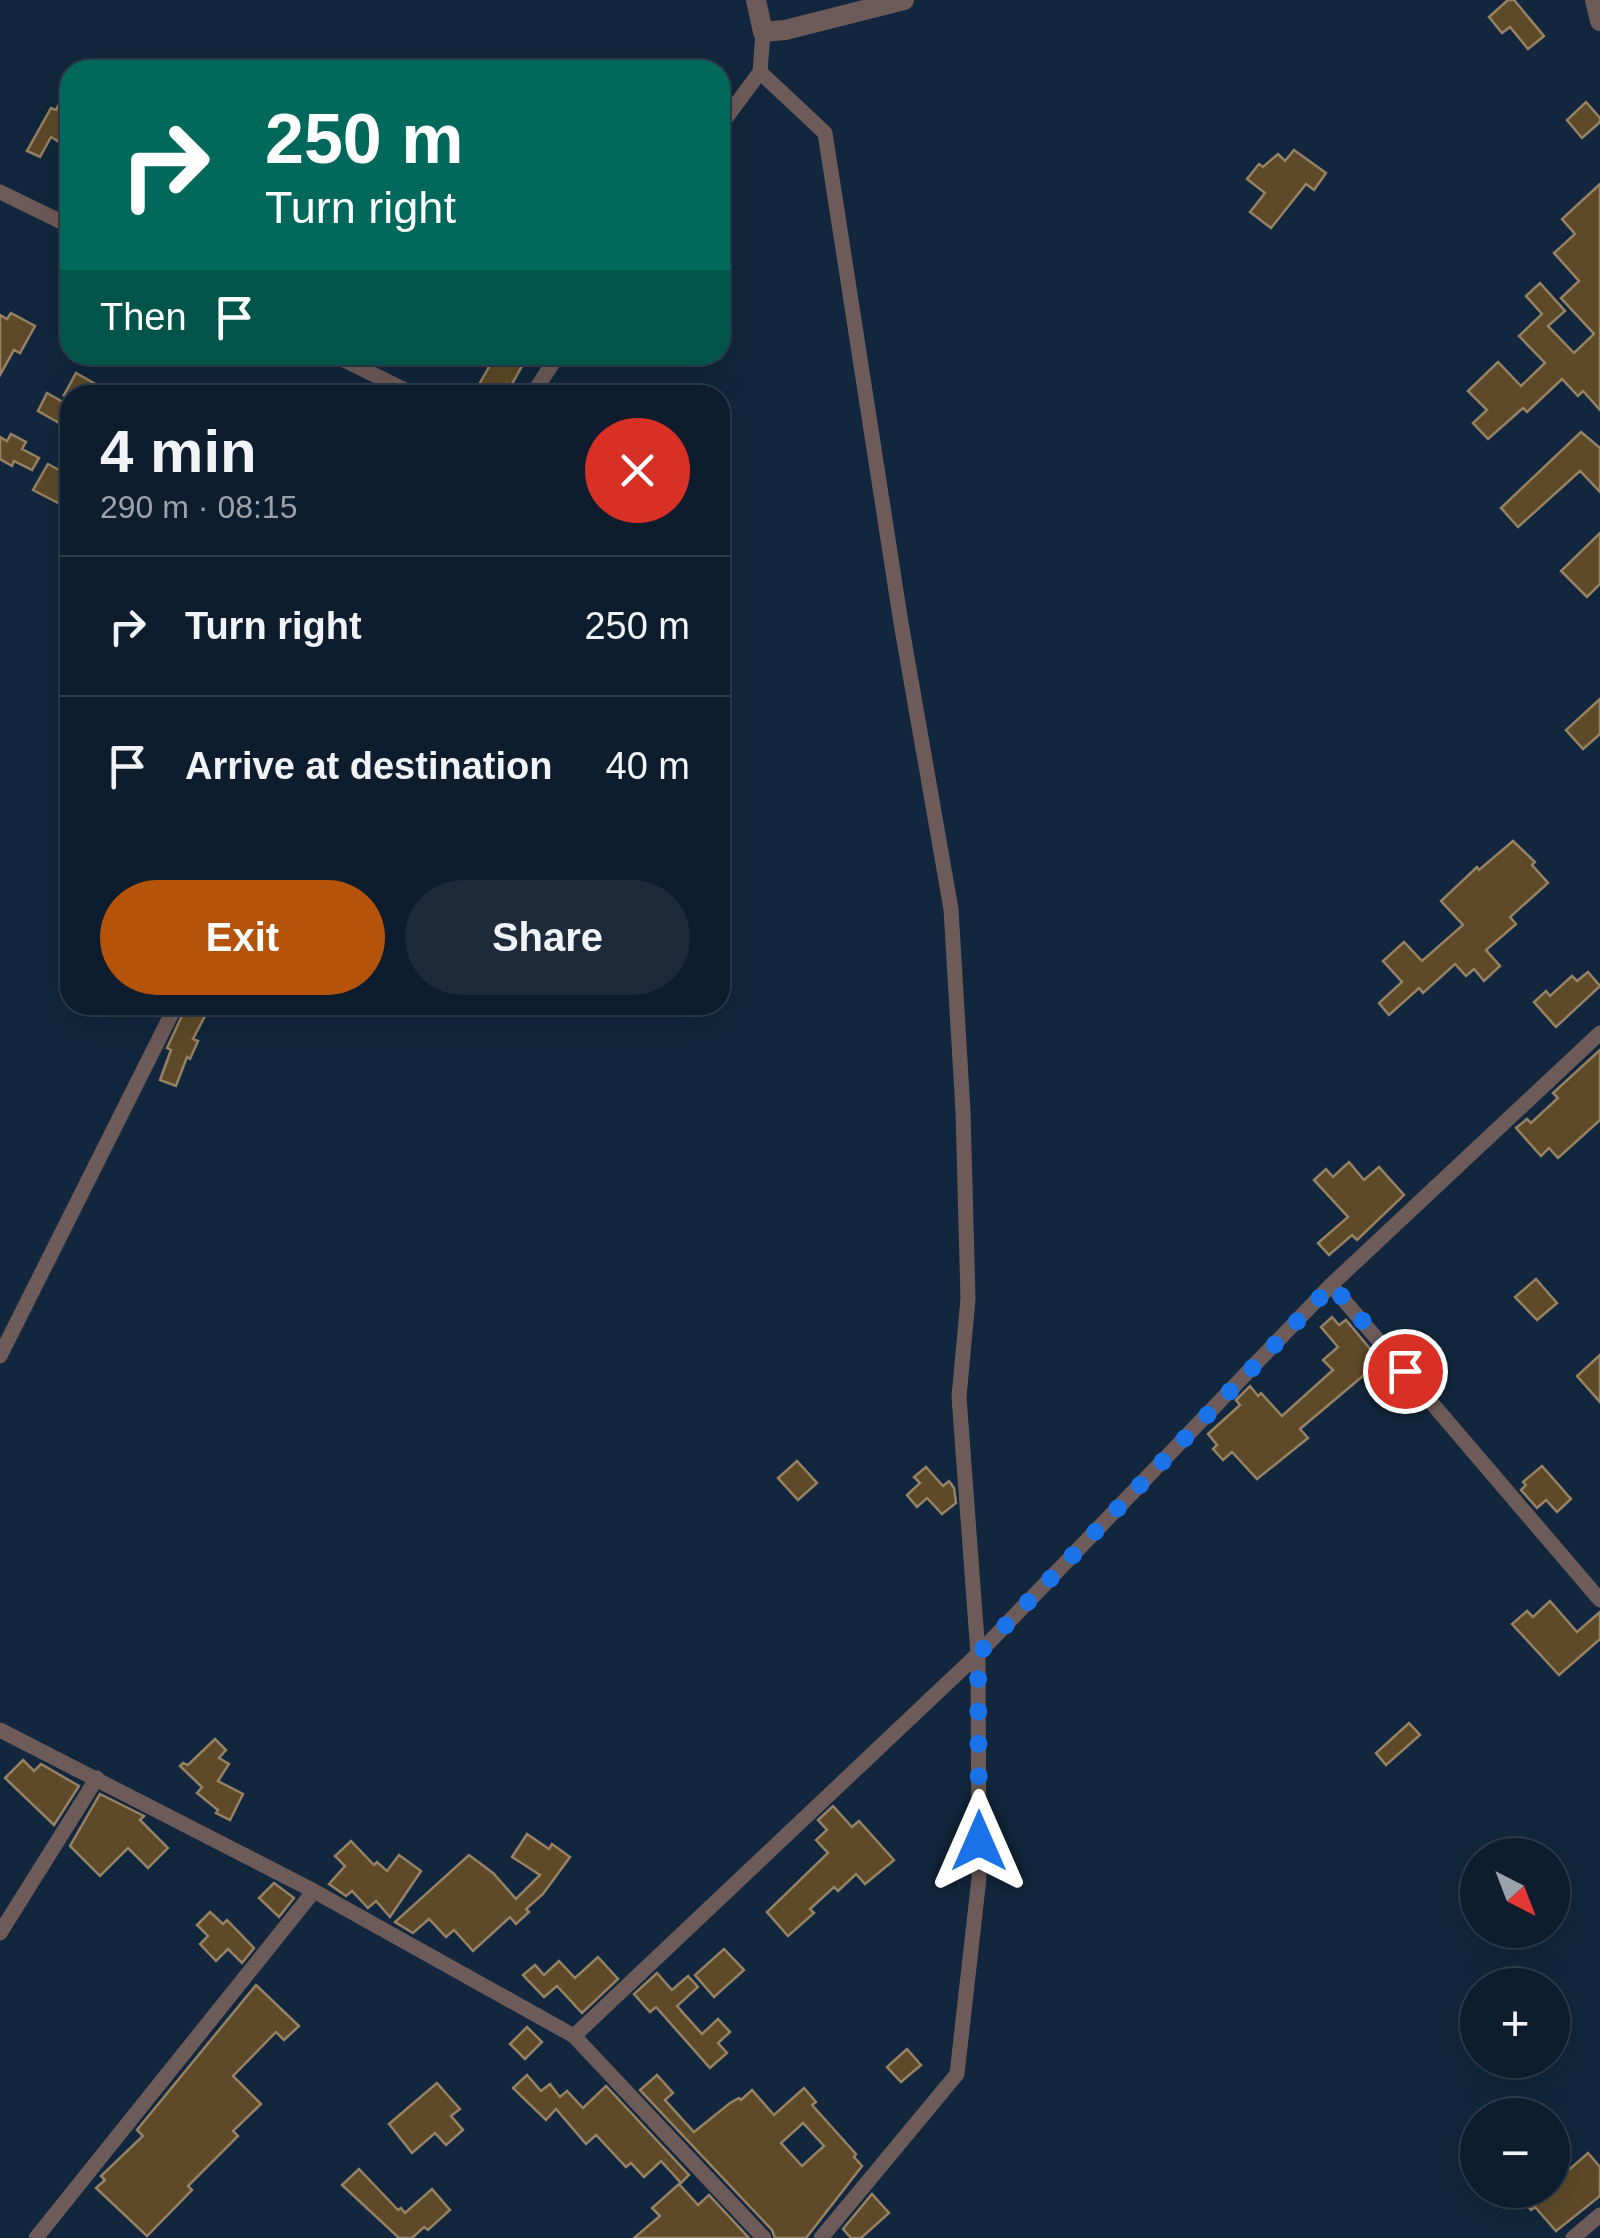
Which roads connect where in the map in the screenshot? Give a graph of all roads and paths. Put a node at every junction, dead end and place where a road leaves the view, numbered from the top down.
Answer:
1 (756, 0) edge
2 (904, 0) edge
3 (1596, 0) edge
4 (1600, 21) edge
5 (763, 32) junction
6 (760, 72) junction
7 (730, 112) edge
8 (0, 192) edge
9 (60, 221) edge
10 (354, 365) edge
11 (395, 385) edge
12 (171, 1015) edge
13 (1600, 1032) edge
14 (1332, 1285) junction
15 (0, 1356) edge
16 (1600, 1600) edge
17 (978, 1654) junction
18 (0, 1730) edge
19 (97, 1778) junction
20 (314, 1891) junction
21 (0, 1933) edge
22 (574, 2036) junction
23 (1600, 2214) edge
24 (36, 2238) edge
25 (764, 2238) edge
26 (821, 2238) edge
27 (1573, 2238) edge

1 - 5 street
2 - 5 street
3 - 4 street
5 - 6 street
6 - 7 street
6 - 17 street
8 - 9 street
10 - 11 street
12 - 15 street
13 - 14 street
14 - 16 street
14 - 17 street
17 - 22 street
17 - 26 street
18 - 19 street
19 - 20 street
19 - 21 street
20 - 22 street
20 - 24 street
22 - 25 street
23 - 27 street

